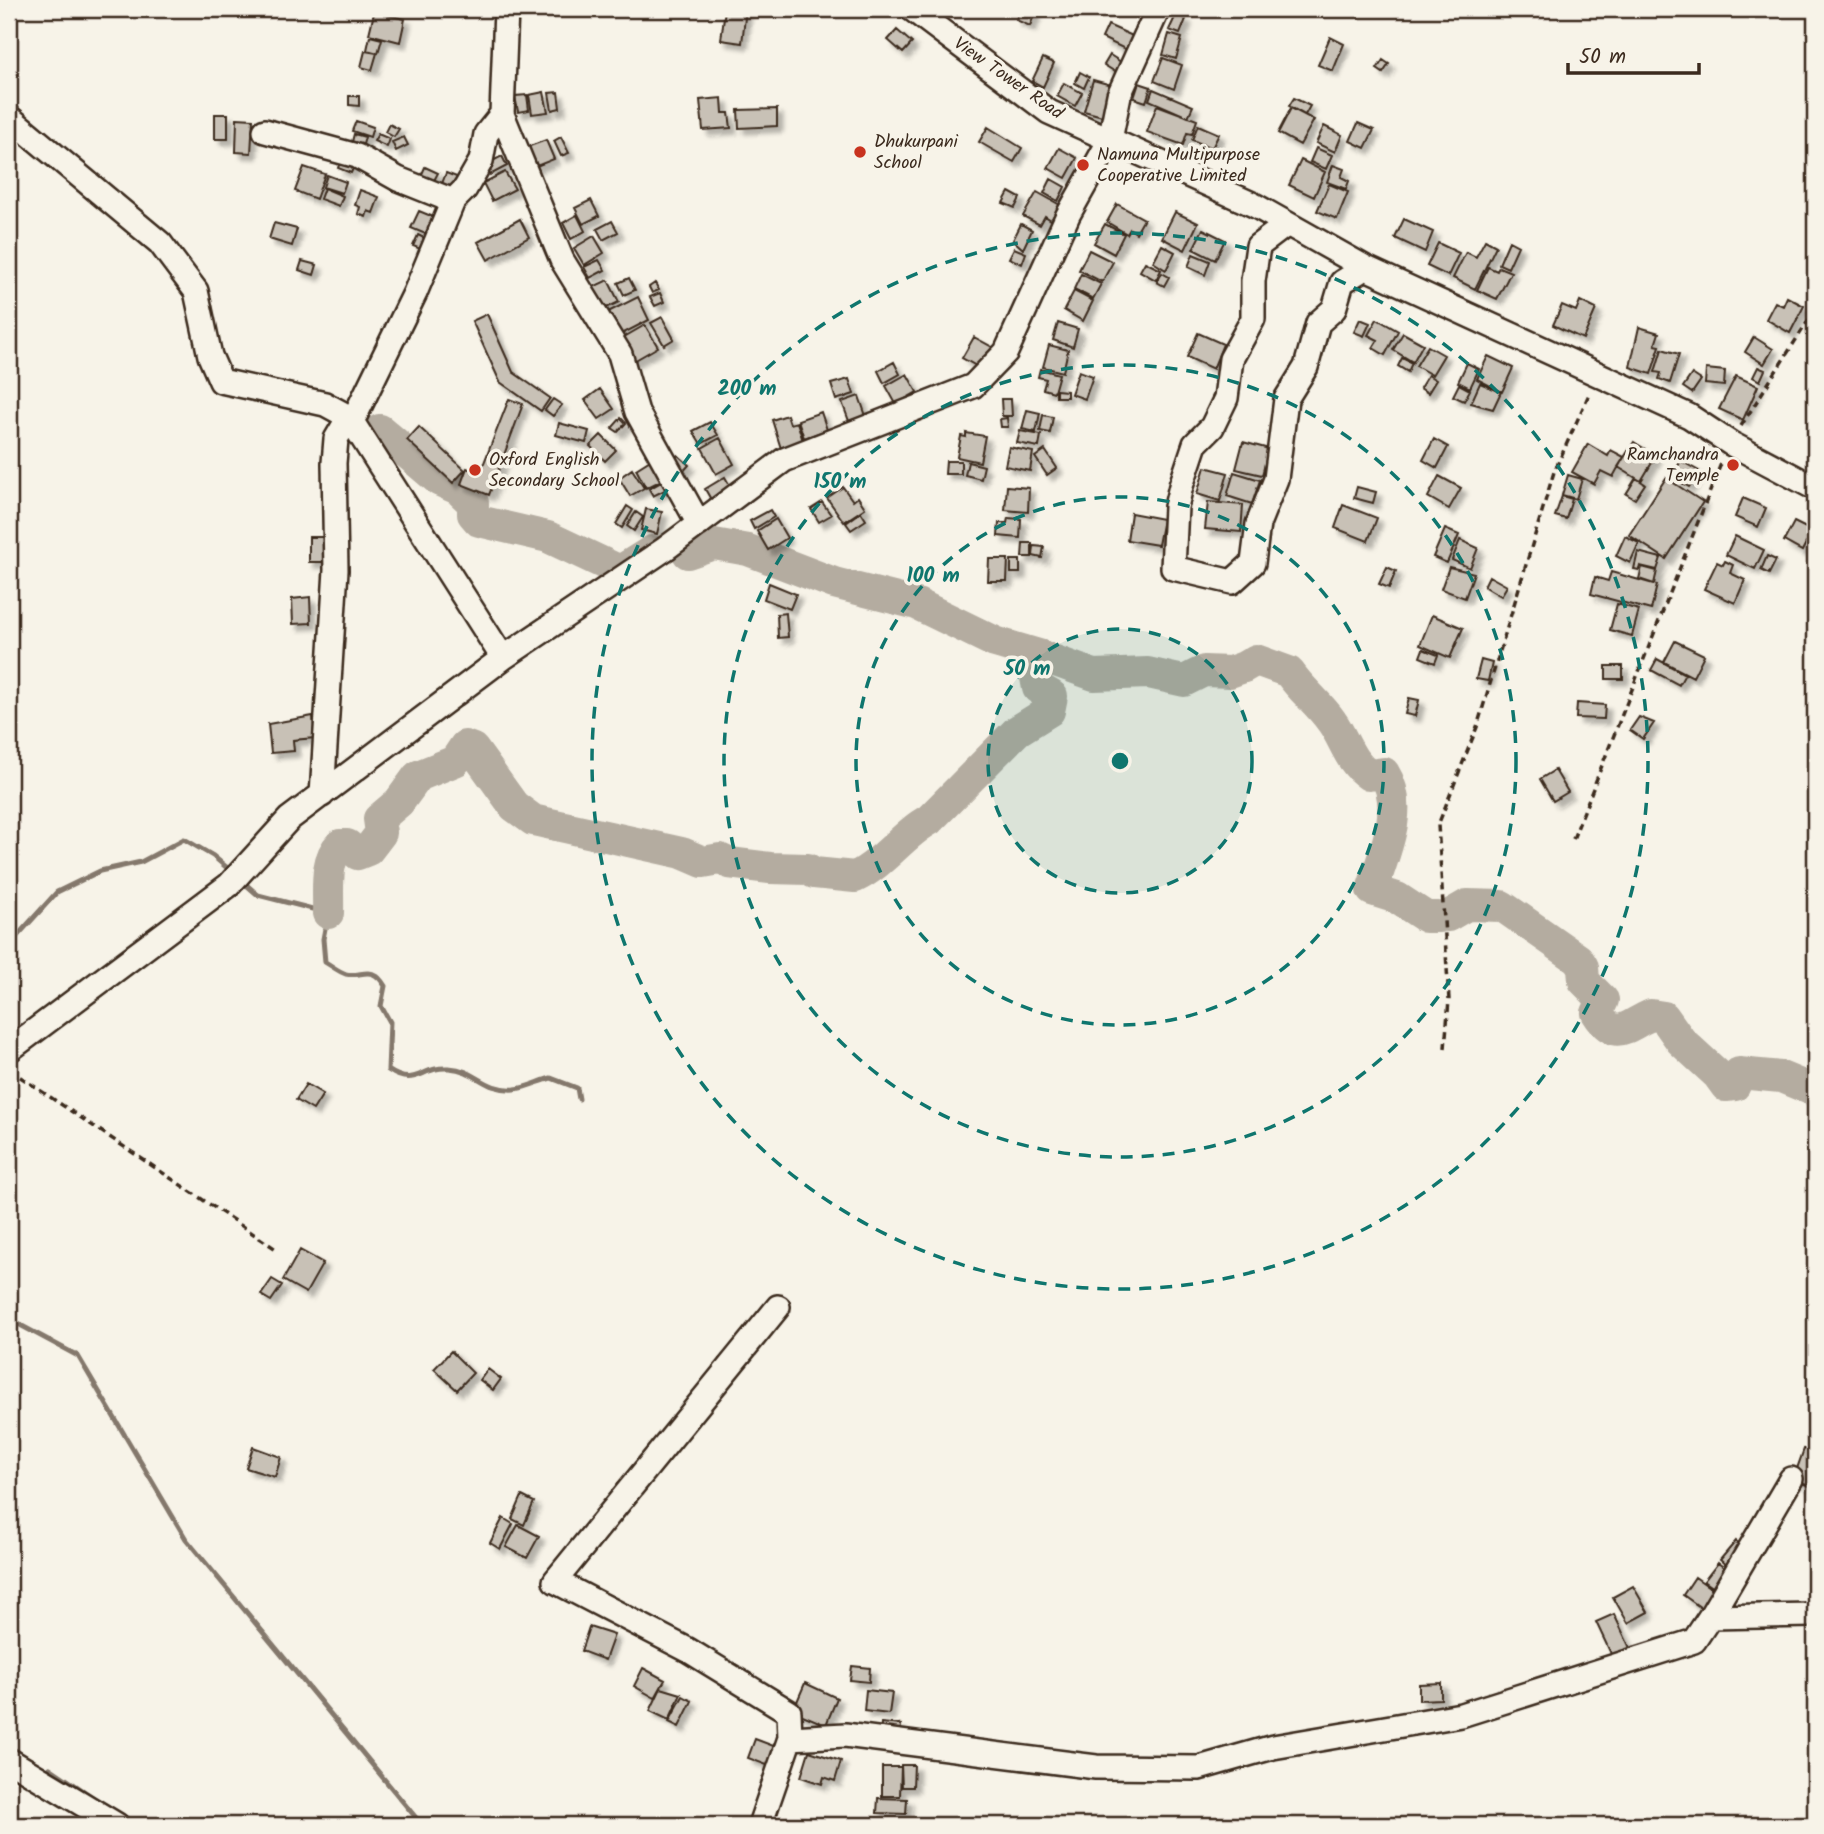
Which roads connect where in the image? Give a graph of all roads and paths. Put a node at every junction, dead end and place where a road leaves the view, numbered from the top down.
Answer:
1 (506, 9) edge
2 (912, 9) edge
3 (1158, 9) edge
4 (502, 114) junction
5 (9, 117) edge
6 (265, 131) dead end
7 (1110, 140) junction
8 (453, 201) junction
9 (1287, 224) junction
10 (1365, 268) junction
11 (1815, 310) edge
12 (1598, 374) junction
13 (349, 417) junction
14 (1730, 443) junction
15 (1815, 488) edge
16 (699, 524) junction
17 (503, 659) junction
18 (322, 794) junction
19 (1573, 839) dead end
20 (1445, 1048) dead end
21 (9, 1050) edge
22 (9, 1069) edge
23 (276, 1249) dead end
24 (778, 1307) dead end
25 (1791, 1479) dead end
26 (1815, 1615) edge
27 (1710, 1617) junction
28 (790, 1738) junction
29 (9, 1760) edge
30 (117, 1825) edge
31 (760, 1825) edge

1 - 4 street
2 - 7 street, View Tower Road
3 - 7 street
4 - 8 street
4 - 16 street
5 - 13 street
6 - 8 street
7 - 9 street, View Tower Road
7 - 16 street
8 - 13 street
9 - 10 street, View Tower Road
9 - 10 street
10 - 12 street, View Tower Road
11 - 14 path
12 - 14 street, View Tower Road
12 - 20 path
13 - 17 street
13 - 18 street
14 - 15 street, View Tower Road
14 - 19 path
16 - 17 street
17 - 18 street
18 - 21 street
22 - 23 path
24 - 28 street
25 - 27 street
26 - 27 street
27 - 28 street
28 - 31 street
29 - 30 street

